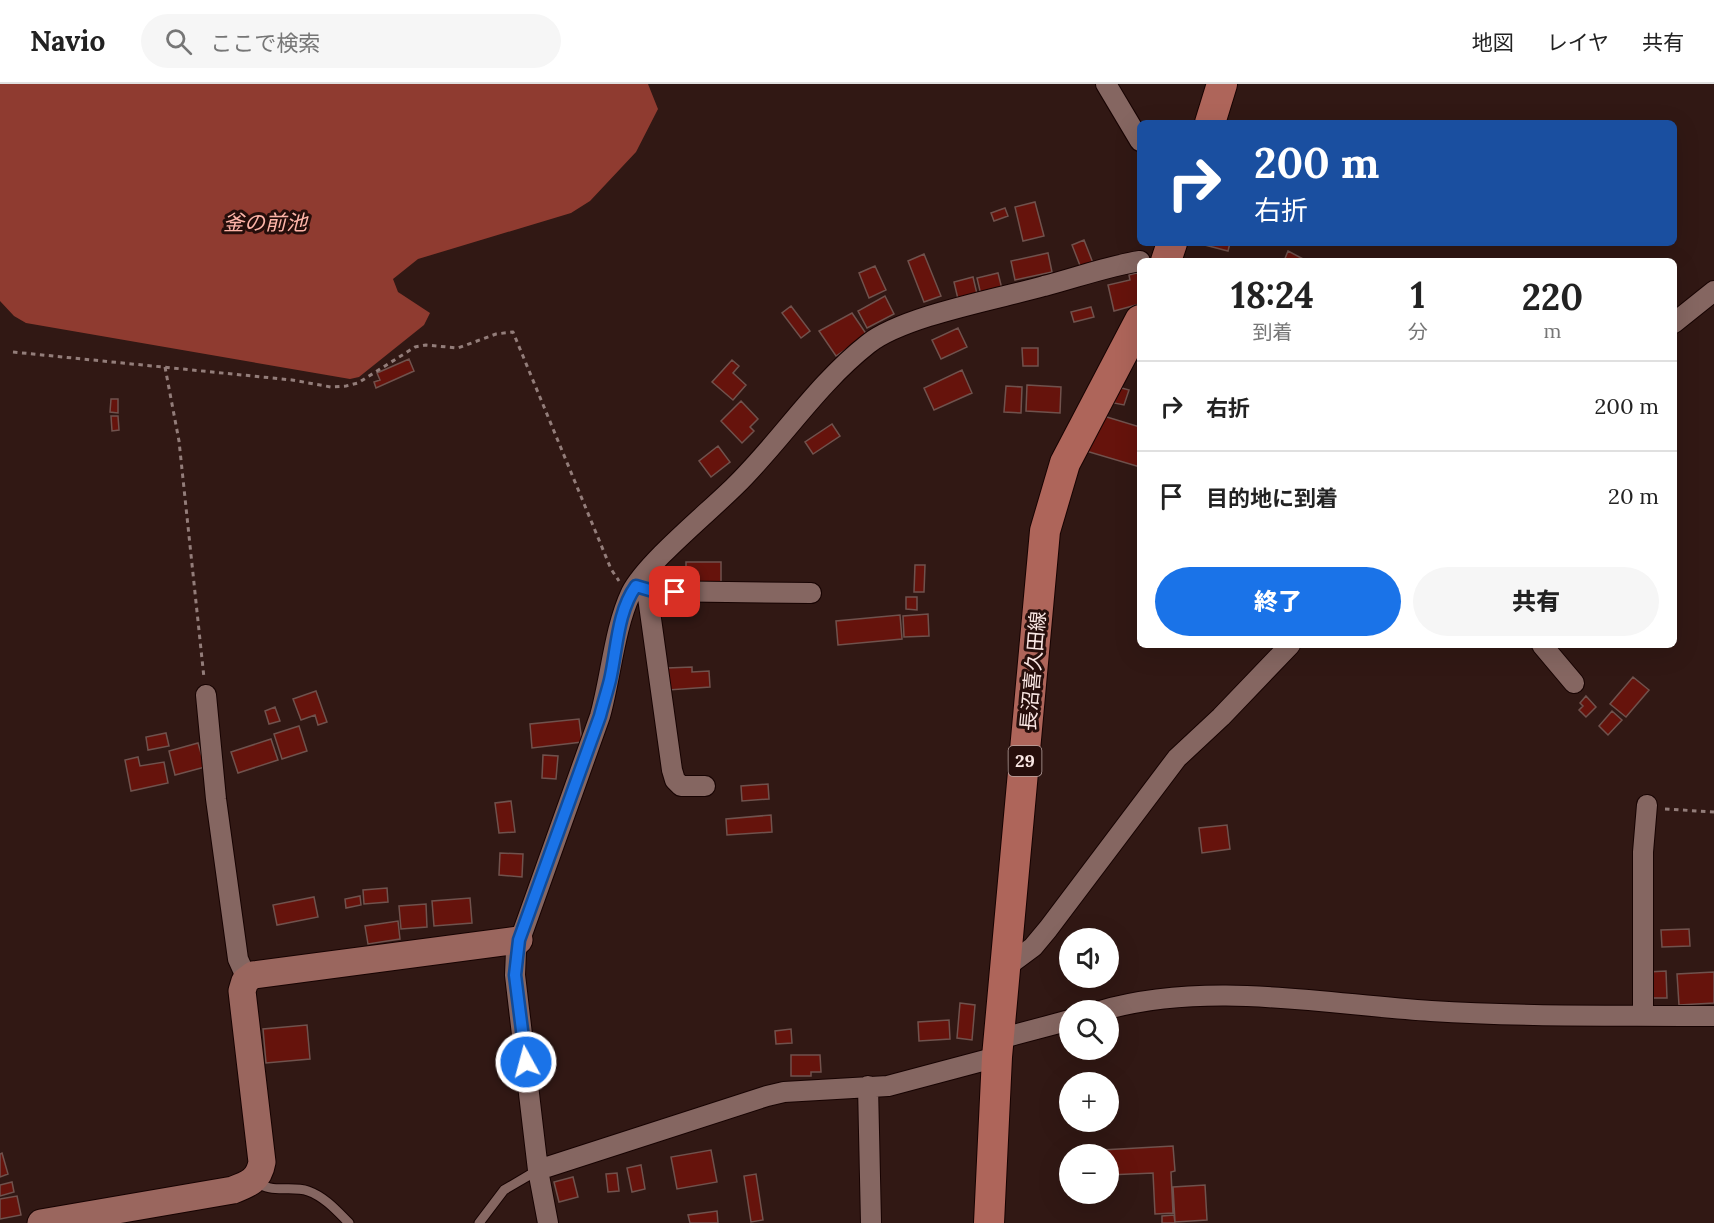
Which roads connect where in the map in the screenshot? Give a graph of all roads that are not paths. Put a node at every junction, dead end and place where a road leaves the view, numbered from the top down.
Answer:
1 (1106, 84) edge
2 (1222, 84) edge
3 (1211, 120) edge
4 (1137, 136) edge
5 (1137, 262) edge
6 (1714, 291) edge
7 (1677, 321) edge
8 (1137, 326) edge
9 (638, 590) junction
10 (811, 593) dead end
11 (1287, 648) edge
12 (1545, 648) edge
13 (1574, 682) dead end
14 (206, 695) road end
15 (705, 786) dead end
16 (1647, 805) road end
17 (519, 940) junction
18 (1006, 967) junction
19 (247, 980) junction
20 (1119, 1006) edge
21 (1643, 1016) junction
22 (1714, 1016) edge
23 (1059, 1024) edge
24 (998, 1048) junction
25 (868, 1086) junction
26 (538, 1170) junction
27 (255, 1180) junction
28 (41, 1223) edge
29 (349, 1223) edge
30 (479, 1223) edge
31 (548, 1223) edge
32 (871, 1223) edge
33 (989, 1223) edge

1 - 4 street
2 - 3 main road
5 - 9 street
6 - 7 street
8 - 18 main road, 長沼喜久田線 / 29
9 - 10 street
9 - 15 street
9 - 17 street
11 - 18 street
12 - 13 street
14 - 19 street
16 - 21 street
17 - 19 street
17 - 26 street
18 - 24 main road, 長沼喜久田線 / 29
19 - 27 street
20 - 21 street
21 - 22 street
23 - 24 street
24 - 25 street
24 - 33 main road, 長沼喜久田線 / 29
25 - 26 street
25 - 32 street
26 - 30 lane
26 - 31 street
27 - 28 street
27 - 29 lane

